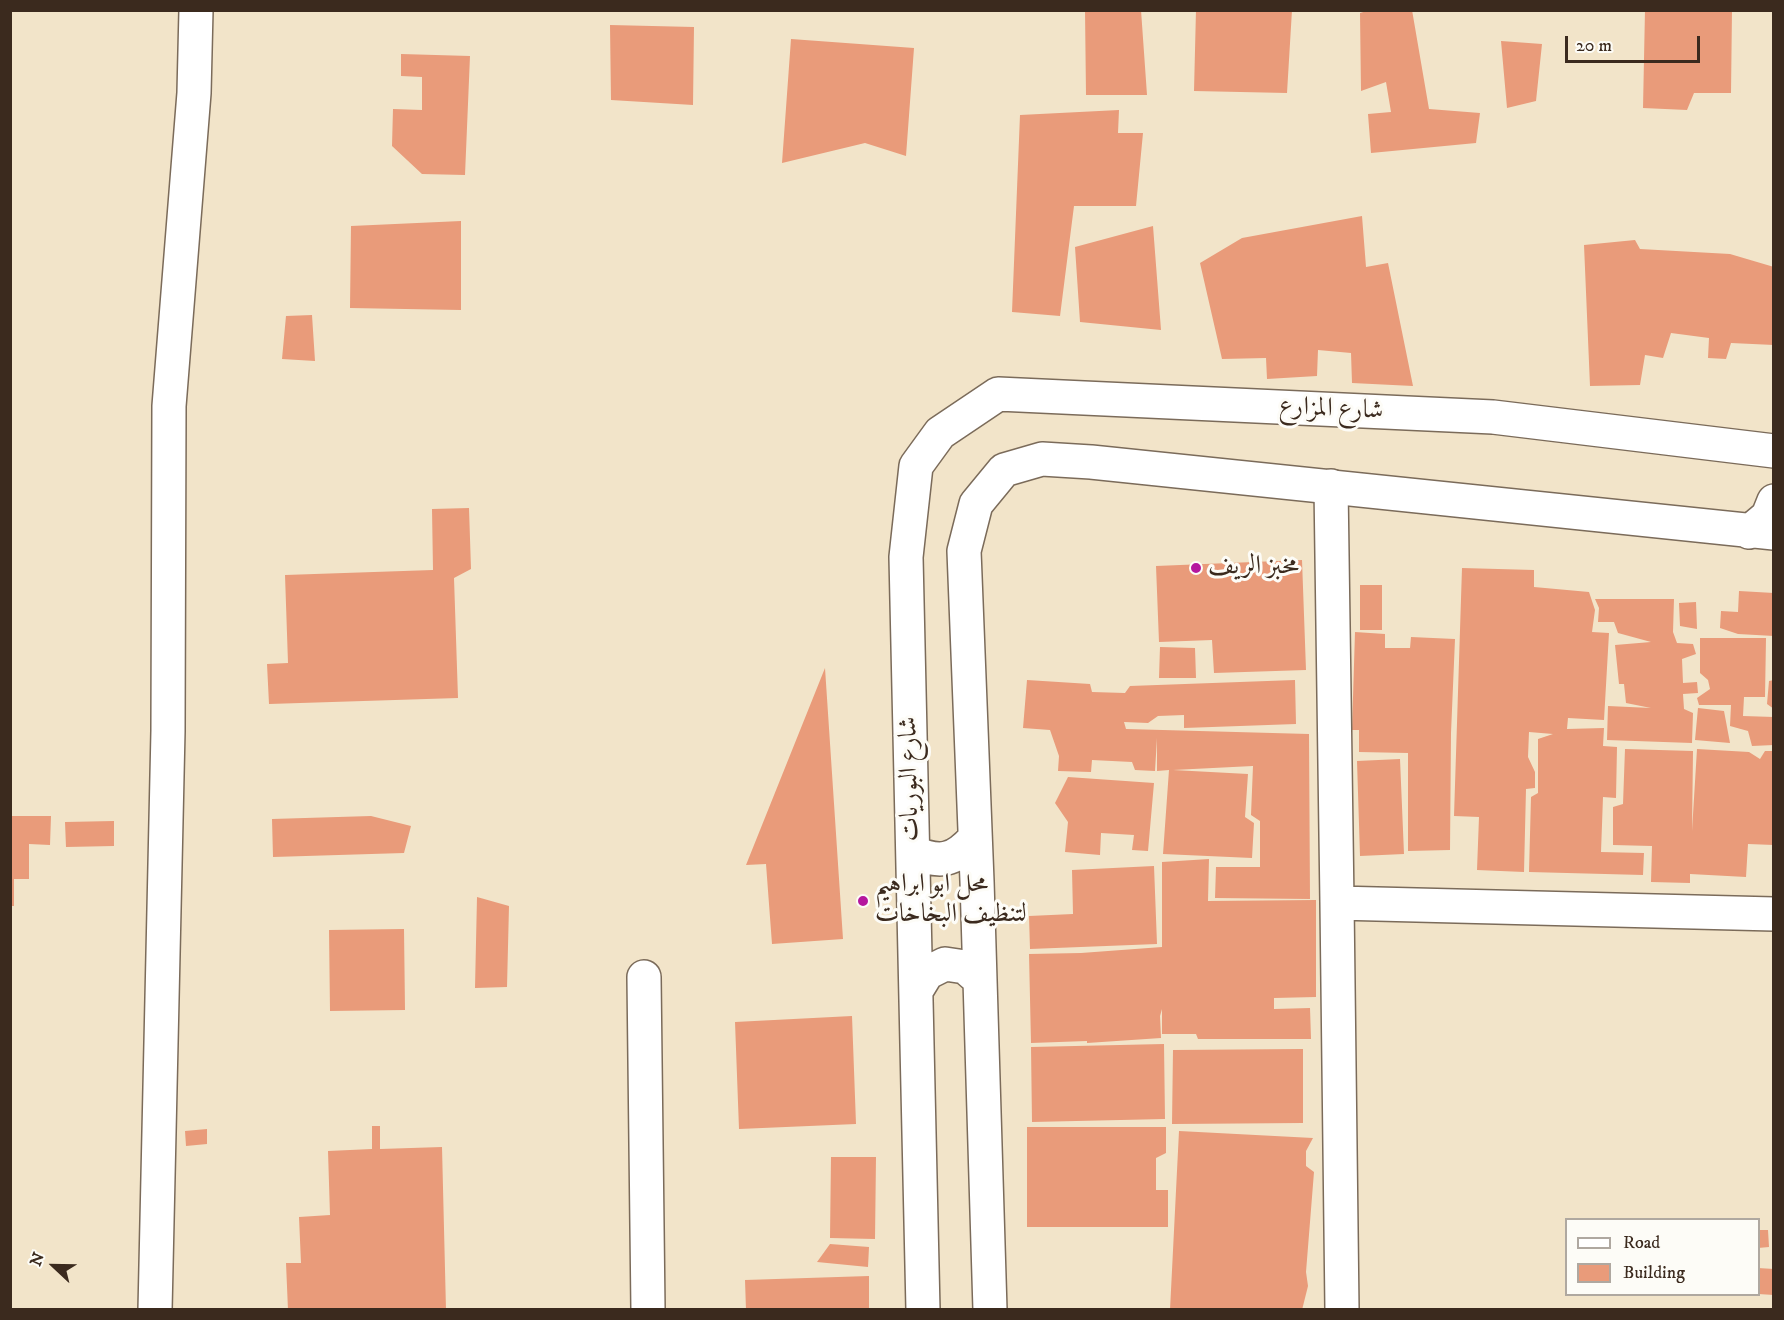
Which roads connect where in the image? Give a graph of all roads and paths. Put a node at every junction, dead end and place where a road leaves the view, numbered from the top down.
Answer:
1 (196, 10) edge
2 (1768, 458) edge
3 (916, 466) joint
4 (1330, 486) junction
5 (1773, 501) edge
6 (1761, 532) edge
7 (975, 839) junction
8 (913, 852) junction
9 (1336, 903) junction
10 (1773, 914) edge
11 (644, 977) dead end
12 (980, 980) junction
13 (916, 991) junction
14 (155, 1310) edge
15 (648, 1310) edge
16 (923, 1310) edge
17 (990, 1310) edge
18 (1342, 1310) edge

1 - 14 street
2 - 3 street, شارع المزارع
3 - 8 street, شارع البوريات
4 - 6 street
4 - 7 street
4 - 9 street
5 - 6 street
7 - 8 street
7 - 12 street
8 - 13 street, شارع البوريات
9 - 10 street
9 - 18 street
11 - 15 street
12 - 13 street
12 - 17 street
13 - 16 street, شارع البوريات

